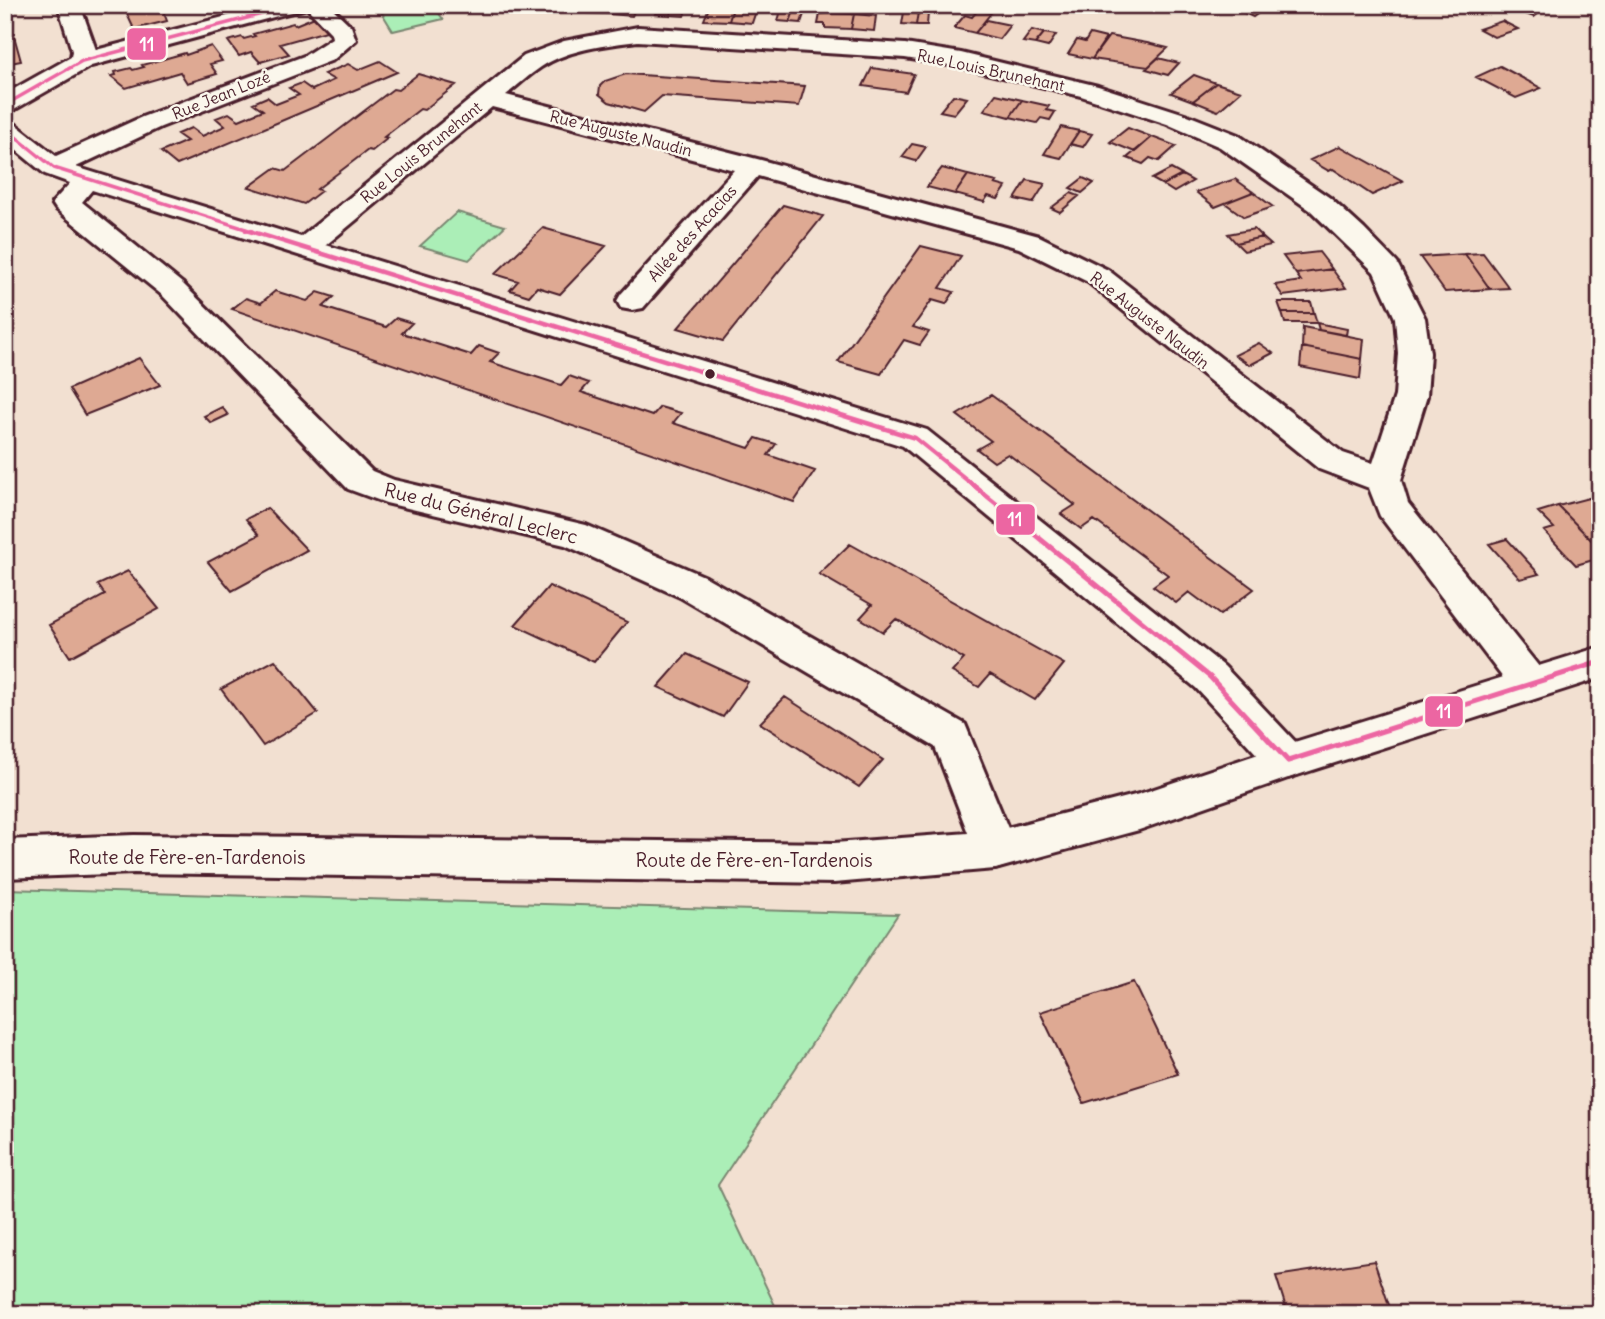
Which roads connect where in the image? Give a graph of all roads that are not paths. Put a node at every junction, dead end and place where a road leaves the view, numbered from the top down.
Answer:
1 (69, 5) edge
2 (298, 5) edge
3 (316, 5) edge
4 (82, 61) junction
5 (487, 98) junction
6 (5, 105) edge
7 (5, 128) edge
8 (752, 166) junction
9 (54, 168) junction
10 (87, 180) junction
11 (306, 247) junction
12 (632, 301) dead end
13 (1384, 480) junction
14 (1600, 662) edge
15 (1530, 684) junction
16 (1288, 761) junction
17 (995, 849) junction
18 (5, 859) edge

1 - 4 street
2 - 4 street
3 - 9 street, Rue Jean Lozé
4 - 6 street
5 - 8 street, Rue Auguste Naudin
5 - 11 street, Rue Louis Brunehant
5 - 13 street, Rue Louis Brunehant
7 - 9 street
8 - 12 street, Allée des Acacias
8 - 13 street, Rue Auguste Naudin
9 - 10 street
10 - 11 street
10 - 17 street, Rue du Général Leclerc
11 - 16 street
13 - 15 street
14 - 15 street, Route de Fère-en-Tardenois
15 - 16 street, Route de Fère-en-Tardenois
16 - 17 street, Route de Fère-en-Tardenois
17 - 18 street, Route de Fère-en-Tardenois

